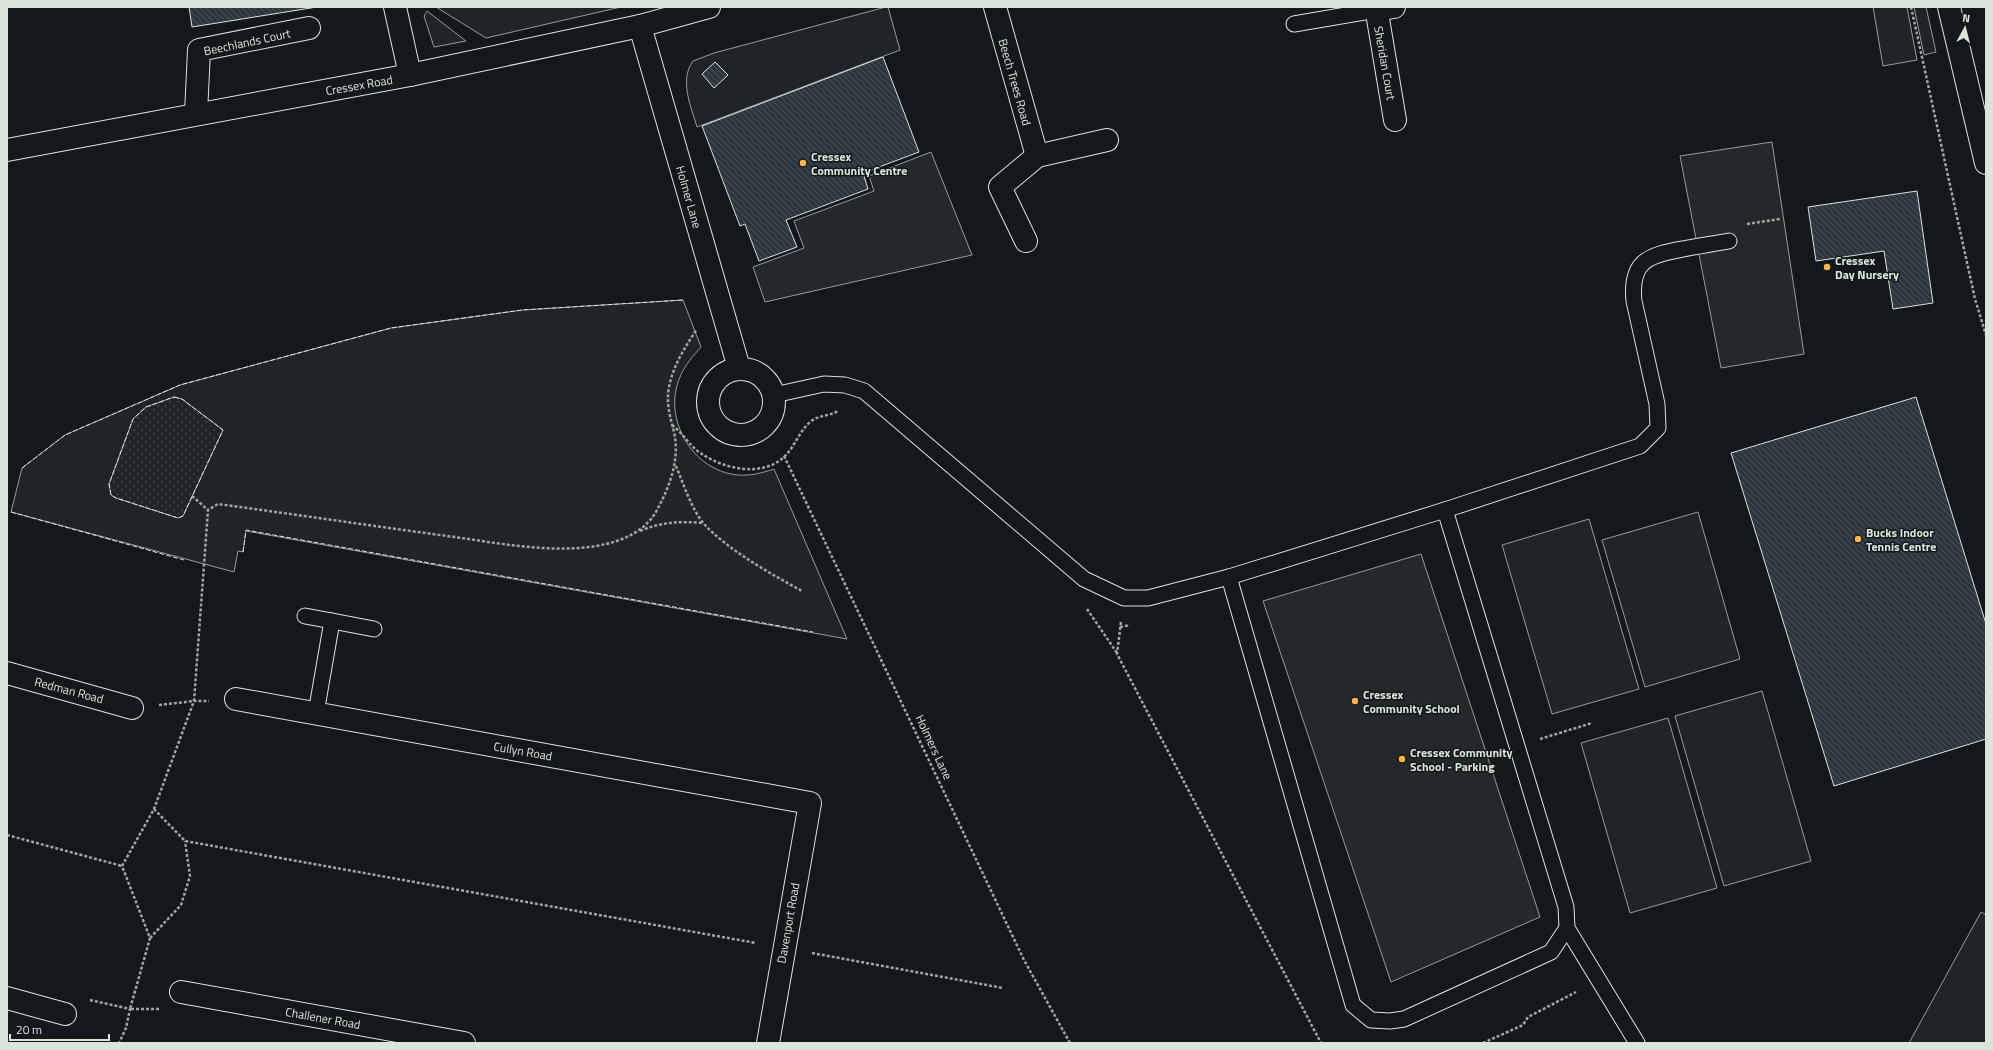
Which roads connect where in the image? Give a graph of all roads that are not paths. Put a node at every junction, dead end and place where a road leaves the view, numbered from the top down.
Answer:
1 (395, 7) edge
2 (709, 7) edge
3 (995, 7) edge
4 (1949, 7) edge
5 (1382, 8) edge
6 (1294, 24) dead end
7 (640, 26) junction
8 (309, 28) dead end
9 (410, 75) junction
10 (196, 114) junction
11 (1395, 120) dead end
12 (1107, 140) dead end
13 (7, 150) edge
14 (1037, 156) junction
15 (1986, 163) edge
16 (1026, 241) dead end
17 (1729, 241) dead end
18 (739, 368) junction
19 (774, 395) junction
20 (1444, 510) junction
21 (1228, 577) junction
22 (305, 616) dead end
23 (332, 621) junction
24 (374, 629) dead end
25 (7, 673) edge
26 (236, 699) road end
27 (132, 708) road end
28 (316, 714) junction
29 (810, 803) joint
30 (1567, 928) junction
31 (181, 992) road end
32 (7, 998) edge
33 (65, 1014) dead end
34 (464, 1043) edge
35 (768, 1043) edge
36 (1637, 1043) edge

1 - 9 main road
2 - 7 main road, Cressex Road
3 - 14 main road, Beech Trees Road
4 - 15 main road
5 - 6 lane
5 - 11 main road, Sheridan Court
7 - 9 main road, Cressex Road
7 - 18 main road, Holmer Lane
8 - 10 main road, Beechlands Court
9 - 10 main road, Cressex Road
10 - 13 main road, Cressex Road
12 - 14 main road
14 - 16 main road
17 - 20 lane
18 - 19 main road
18 - 19 main road
19 - 21 lane
20 - 21 lane
20 - 30 lane
21 - 30 lane
22 - 23 lane
23 - 24 lane
23 - 28 lane
25 - 27 main road, Redman Road
26 - 28 main road, Cullyn Road
28 - 29 main road, Cullyn Road
29 - 35 main road, Davenport Road
30 - 36 lane
31 - 34 main road, Challener Road
32 - 33 main road

